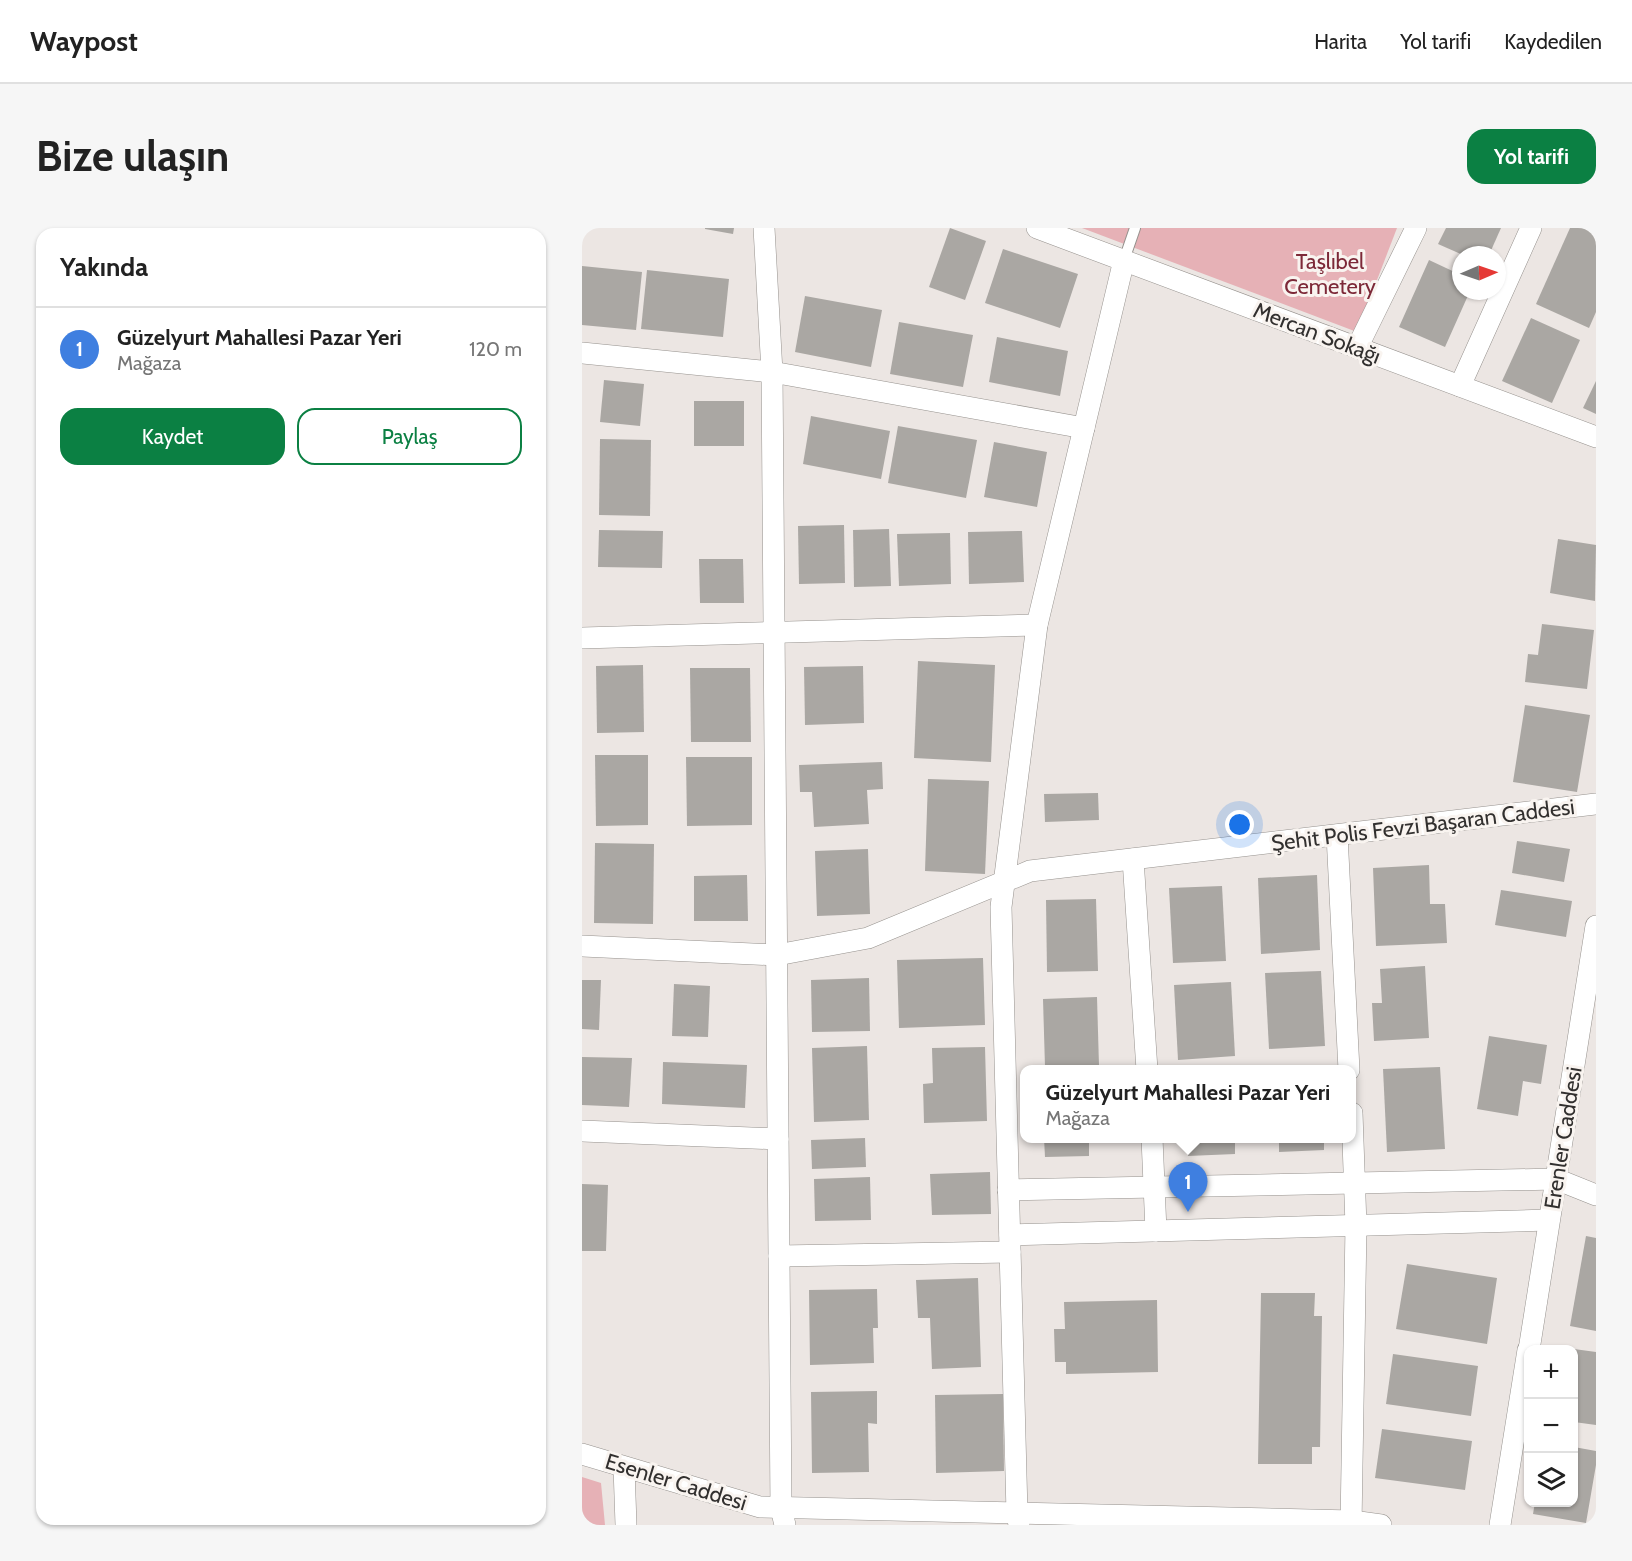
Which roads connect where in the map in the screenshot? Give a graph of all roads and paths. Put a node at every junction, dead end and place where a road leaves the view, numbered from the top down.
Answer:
1 (764, 228) edge
2 (1037, 228) edge
3 (1134, 228) edge
4 (1416, 228) edge
5 (1531, 228) edge
6 (1124, 261) junction
7 (1357, 348) junction
8 (582, 353) edge
9 (772, 372) junction
10 (1460, 386) junction
11 (1084, 428) junction
12 (1596, 437) edge
13 (1037, 625) junction
14 (774, 634) junction
15 (582, 638) edge
16 (1596, 804) edge
17 (1337, 835) junction
18 (1133, 859) junction
19 (1004, 881) junction
20 (1596, 934) edge
21 (582, 946) edge
22 (777, 955) junction
23 (1147, 1065) edge
24 (1349, 1065) edge
25 (582, 1131) edge
26 (778, 1139) junction
27 (1152, 1143) edge
28 (1353, 1143) edge
29 (1556, 1179) junction
30 (1355, 1183) junction
31 (1155, 1187) junction
32 (1008, 1190) junction
33 (1596, 1195) edge
34 (1549, 1220) junction
35 (1356, 1226) junction
36 (1156, 1231) junction
37 (1010, 1244) junction
38 (779, 1256) junction
39 (1530, 1345) edge
40 (1524, 1380) edge
41 (582, 1454) edge
42 (624, 1467) junction
43 (783, 1516) edge
44 (1018, 1519) edge
45 (1352, 1523) edge
46 (626, 1525) edge
47 (1381, 1525) edge
48 (1500, 1525) edge

1 - 9 street
2 - 6 street, Mercan Sokağı
3 - 6 lane
4 - 7 street
5 - 10 street
6 - 7 street, Mercan Sokağı
6 - 11 street
7 - 10 street, Mercan Sokağı
8 - 9 street
9 - 11 street
9 - 14 street
10 - 12 street, Mercan Sokağı
11 - 13 street
13 - 14 street
13 - 19 street
14 - 15 street
14 - 22 street
16 - 17 street, Şehit Polis Fevzi Başaran Caddesi
17 - 18 street, Şehit Polis Fevzi Başaran Caddesi
17 - 24 street
18 - 19 street, Şehit Polis Fevzi Başaran Caddesi
18 - 23 street
19 - 22 street, Şehit Polis Fevzi Başaran Caddesi
19 - 32 street
20 - 29 street, Erenler Caddesi
21 - 22 street, Şehit Polis Fevzi Başaran Caddesi
22 - 26 street
25 - 26 street
26 - 38 street
27 - 31 street
28 - 30 street
29 - 30 street
29 - 33 street
29 - 34 street, Erenler Caddesi
30 - 31 street
30 - 35 street
31 - 32 street
31 - 36 street
32 - 37 street
34 - 35 street
34 - 39 street, Erenler Caddesi
35 - 36 street
35 - 45 street
36 - 37 street
37 - 38 street
37 - 44 street
38 - 43 street
40 - 48 street, Erenler Caddesi
41 - 42 street, Esenler Caddesi
42 - 43 street, Esenler Caddesi
42 - 46 street
43 - 44 street, Esenler Caddesi
44 - 45 street, Esenler Caddesi
45 - 47 street, Esenler Caddesi

